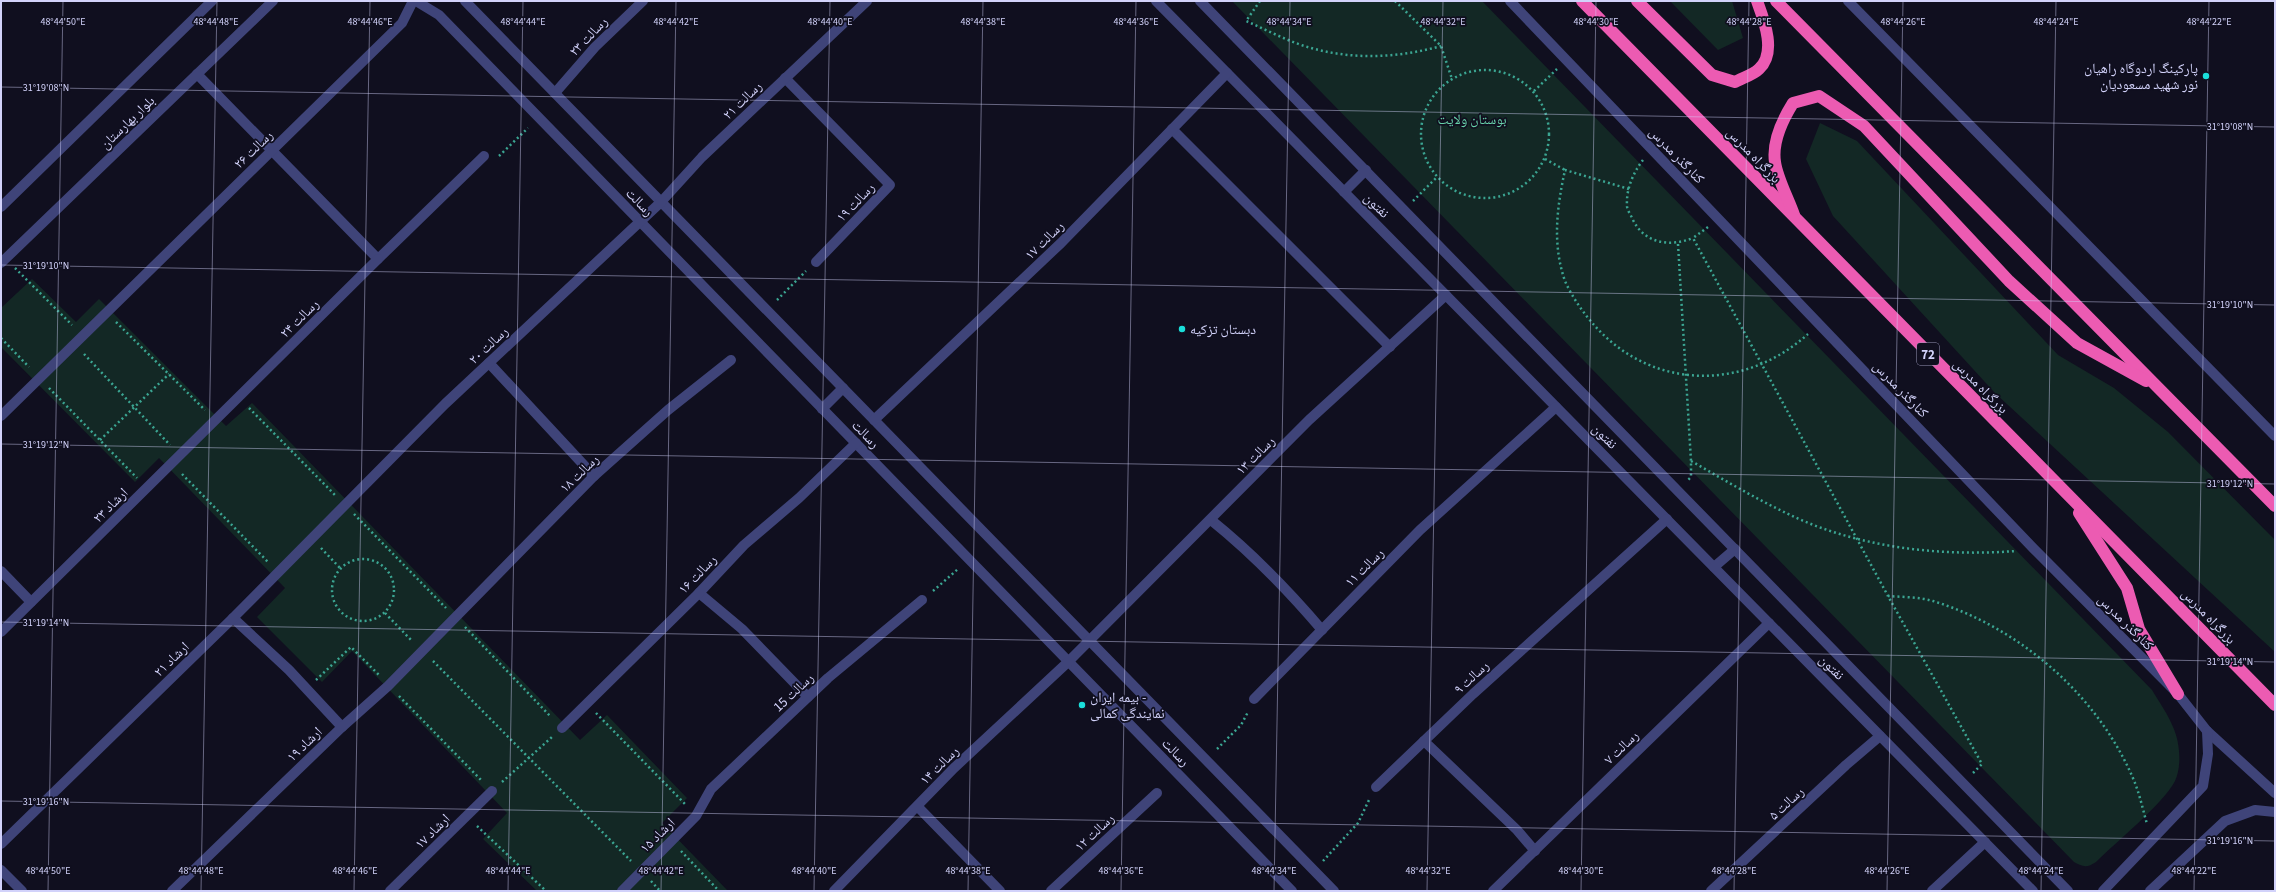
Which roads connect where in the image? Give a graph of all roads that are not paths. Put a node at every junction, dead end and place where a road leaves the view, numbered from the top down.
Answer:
1 (212, 1) edge
2 (273, 1) edge
3 (415, 1) edge
4 (465, 1) edge
5 (643, 1) edge
6 (1156, 1) edge
7 (1200, 1) edge
8 (1510, 1) edge
9 (1582, 1) edge
10 (1637, 1) edge
11 (1757, 1) edge
12 (1776, 1) edge
13 (1848, 1) edge
14 (860, 3) edge
15 (1226, 73) junction
16 (197, 74) junction
17 (785, 78) junction
18 (555, 93) junction
19 (1172, 129) junction
20 (271, 151) junction
21 (484, 156) road end
22 (1366, 170) junction
23 (1344, 192) junction
24 (661, 202) junction
25 (1, 207) edge
26 (1796, 219) junction
27 (640, 222) junction
28 (381, 256) junction
29 (3, 261) edge
30 (816, 262) road end
31 (1446, 295) junction
32 (1390, 347) junction
33 (731, 360) dead end
34 (489, 363) junction
35 (843, 388) junction
36 (2158, 388) junction
37 (239, 397) joint
38 (1556, 407) junction
39 (822, 409) junction
40 (1, 416) edge
41 (874, 420) junction
42 (2275, 436) edge
43 (856, 443) junction
44 (594, 476) junction
45 (357, 491) joint
46 (2065, 492) junction
47 (2275, 506) edge
48 (1666, 519) junction
49 (1211, 520) junction
50 (1735, 549) junction
51 (1714, 567) junction
52 (1, 571) edge
53 (699, 593) junction
54 (922, 600) road end
55 (31, 602) junction
56 (233, 618) junction
57 (456, 618) joint
58 (1769, 623) junction
59 (1322, 630) junction
60 (1, 632) edge
61 (1090, 641) junction
62 (1068, 662) junction
63 (2178, 694) junction
64 (808, 697) junction
65 (1254, 699) road end
66 (2275, 705) edge
67 (342, 727) junction
68 (562, 728) road end
69 (2208, 731) junction
70 (1880, 736) junction
71 (1424, 741) junction
72 (1376, 787) road end
73 (492, 791) road end
74 (1156, 793) dead end
75 (2275, 793) edge
76 (918, 807) junction
77 (2275, 812) edge
78 (696, 816) joint
79 (1985, 842) junction
80 (1, 844) edge
81 (1535, 851) junction
82 (1, 870) edge
83 (22, 891) edge
84 (172, 891) edge
85 (390, 891) edge
86 (622, 891) edge
87 (834, 891) edge
88 (1000, 891) edge
89 (1051, 891) edge
90 (1292, 891) edge
91 (1334, 891) edge
92 (1493, 891) edge
93 (1711, 891) edge
94 (1932, 891) edge
95 (2033, 891) edge
96 (2068, 891) edge
97 (2103, 891) edge
98 (2150, 891) edge

1 - 25 street, بلوار بهارستان
2 - 16 street, بلوار بهارستان
3 - 20 street, رسالت ۲۶
3 - 27 street, رسالت
4 - 18 street, رسالت
5 - 18 street, رسالت ۲۳
6 - 15 street, نفتون
7 - 22 street, نفتون
8 - 63 street, کنارگذر مدرس
9 - 26 highway, بزرگراه مدرس / 72
10 - 11 highway
12 - 36 highway
13 - 42 street
14 - 17 street, رسالت ۲۱
15 - 19 street, رسالت ۱۷
15 - 23 street, نفتون
16 - 20 street
16 - 29 street, بلوار بهارستان
17 - 24 street, رسالت ۲۱
17 - 30 street, رسالت ۱۹
18 - 24 street, رسالت
19 - 32 street
19 - 41 street, رسالت ۱۷
20 - 28 street
20 - 40 street, رسالت ۲۶
21 - 28 street, رسالت ۲۴
22 - 23 street
22 - 50 street, نفتون
23 - 31 street, نفتون
24 - 27 street, رسالت ۲۱
24 - 35 street, رسالت
26 - 36 highway
26 - 46 highway, بزرگراه مدرس / 72
27 - 34 street, رسالت ٢٠
27 - 39 street, رسالت
28 - 37 street, رسالت ۲۴
31 - 32 street, رسالت ۱۳
31 - 38 street, نفتون
32 - 49 street, رسالت ۱۳
33 - 44 street, رسالت ۱۸
34 - 44 street
34 - 45 street, رسالت ٢٠
35 - 39 street
35 - 41 street, رسالت
36 - 47 highway
37 - 55 street, ارشاد ۲۳
38 - 48 street, نفتون
38 - 59 street, رسالت ۱۱
39 - 43 street, رسالت
41 - 61 street, رسالت
43 - 53 street, رسالت ۱۶
43 - 62 street, رسالت
44 - 57 street, رسالت ۱۸
45 - 56 street, ارشاد ۲۱
46 - 63 highway
46 - 66 highway, بزرگراه مدرس / 72
48 - 51 street, نفتون
48 - 71 street, رسالت ۹
49 - 59 street
49 - 61 street, رسالت ۱۳
50 - 51 street
50 - 96 street, نفتون
51 - 58 street, نفتون
52 - 55 street
53 - 64 street
53 - 68 street, رسالت ۱۶
54 - 64 street, رسالت 15
55 - 60 street, ارشاد ۲۳
56 - 67 street
56 - 80 street, ارشاد ۲۱
57 - 67 street, ارشاد ۱۹
58 - 70 street, نفتون
58 - 81 street, رسالت ۷
59 - 65 street, رسالت ۱۱
61 - 62 street, رسالت ۱۴
61 - 91 street, رسالت
62 - 76 street, رسالت ۱۴
62 - 90 street, رسالت
63 - 69 street, کنارگذر مدرس
64 - 78 street, رسالت 15
67 - 84 street, ارشاد ۱۹
69 - 75 street, کنارگذر مدرس
69 - 97 street
70 - 79 street, نفتون
70 - 93 street, رسالت ۵
71 - 72 street, رسالت ۹
71 - 81 street
73 - 85 street, ارشاد ۱۷
74 - 89 street, رسالت ۱۲
76 - 87 street, رسالت ۱۴
76 - 88 street
77 - 98 street
78 - 86 street, ارشاد ۱۵
79 - 94 street
79 - 95 street, نفتون
81 - 92 street, رسالت ۷
82 - 83 street

